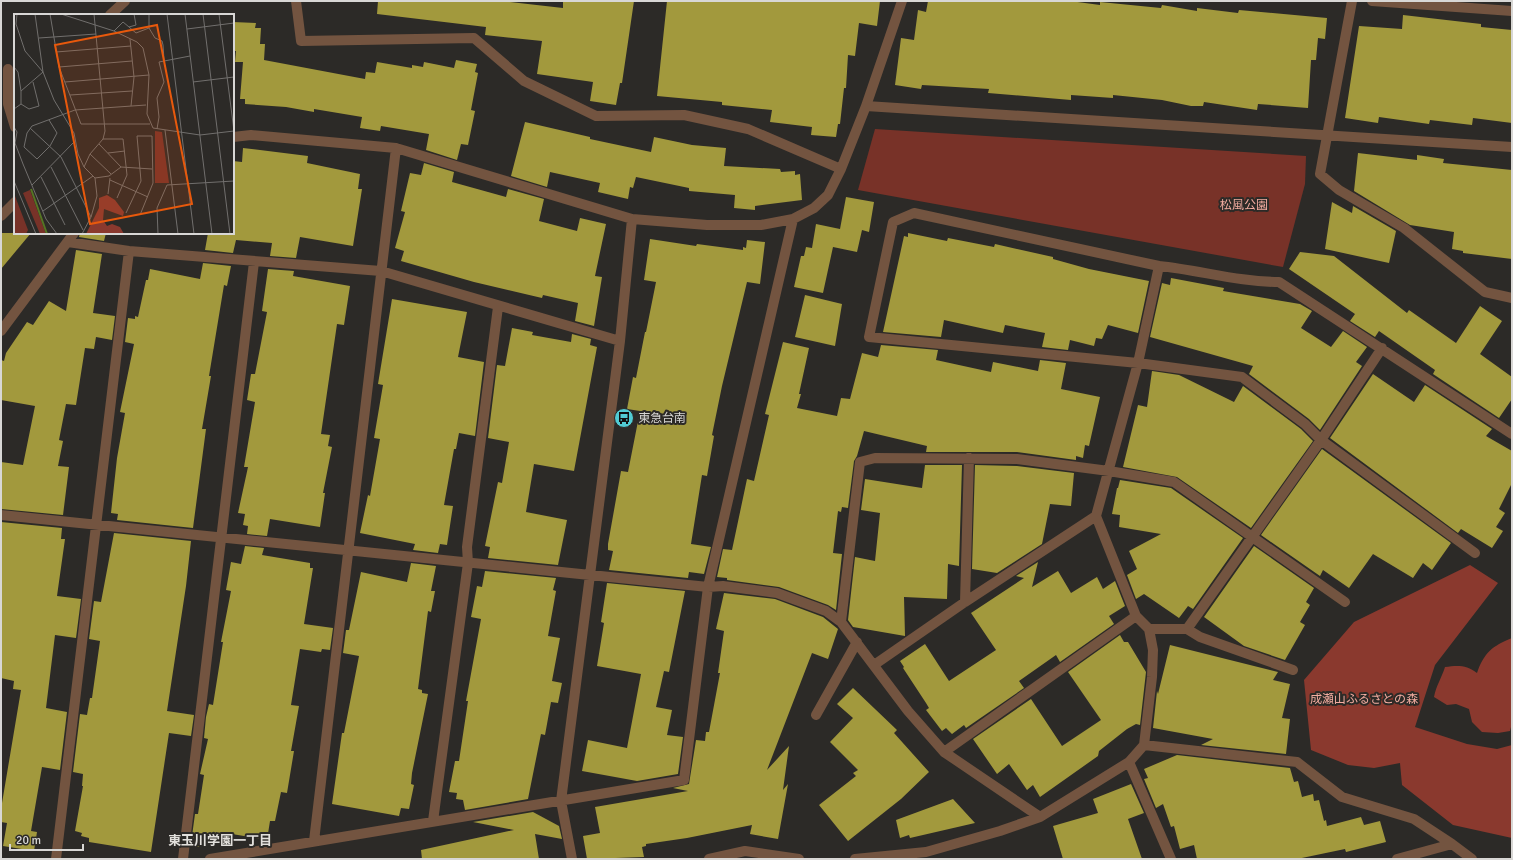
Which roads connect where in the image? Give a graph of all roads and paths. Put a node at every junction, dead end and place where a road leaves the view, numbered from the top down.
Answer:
1 (125, 1) edge
2 (296, 1) edge
3 (902, 1) edge
4 (1352, 1) edge
5 (1372, 1) edge
6 (1512, 11) edge
7 (111, 14) edge
8 (8, 68) edge
9 (866, 106) junction
10 (14, 124) edge
11 (1325, 136) junction
12 (234, 137) edge
13 (1512, 147) edge
14 (396, 148) junction
15 (841, 169) junction
16 (14, 203) edge
17 (1, 216) edge
18 (632, 219) junction
19 (792, 219) junction
20 (73, 234) edge
21 (68, 242) junction
22 (129, 251) junction
23 (254, 262) junction
24 (1159, 266) junction
25 (381, 271) junction
26 (1512, 298) edge
27 (498, 307) junction
28 (1, 332) edge
29 (620, 341) junction
30 (1382, 348) junction
31 (1138, 363) junction
32 (1512, 434) edge
33 (1321, 440) junction
34 (969, 458) junction
35 (1109, 471) junction
36 (1, 516) edge
37 (1096, 516) junction
38 (96, 525) junction
39 (1252, 536) junction
40 (221, 538) junction
41 (348, 551) junction
42 (1475, 552) dead end
43 (468, 563) junction
44 (591, 575) junction
45 (708, 587) junction
46 (965, 602) junction
47 (1346, 602) dead end
48 (1136, 616) junction
49 (841, 622) junction
50 (1149, 629) junction
51 (1186, 629) junction
52 (857, 642) junction
53 (874, 665) junction
54 (1293, 670) dead end
55 (816, 715) dead end
56 (1144, 745) junction
57 (944, 752) junction
58 (1129, 762) junction
59 (561, 801) junction
60 (1040, 817) junction
61 (433, 822) junction
62 (314, 841) junction
63 (1452, 844) junction
64 (56, 859) edge
65 (183, 859) edge
66 (210, 859) edge
67 (572, 859) edge
68 (708, 859) edge
69 (799, 859) edge
70 (855, 859) edge
71 (1171, 859) edge
72 (1397, 859) edge
73 (1472, 859) edge

1 - 7 street
2 - 15 street
3 - 9 street
4 - 11 street
5 - 6 street
8 - 10 street
9 - 11 street
9 - 15 street
11 - 13 street
11 - 26 street
12 - 14 street
14 - 18 street
14 - 25 street
15 - 19 street
16 - 17 street
18 - 19 street
18 - 29 street
19 - 45 street
20 - 21 street
21 - 22 street
21 - 28 street
22 - 23 street
22 - 38 street
23 - 25 street
23 - 40 street
24 - 30 street
24 - 31 street
24 - 31 street
25 - 27 street
25 - 41 street
27 - 29 street
27 - 43 street
29 - 44 street
30 - 32 street
30 - 33 street
31 - 33 street
31 - 35 street
33 - 39 street
33 - 42 street
34 - 35 street
34 - 46 street
34 - 49 street
35 - 37 street
35 - 39 street
36 - 38 street
37 - 46 street
37 - 48 street
38 - 40 street
38 - 64 street
39 - 47 street
39 - 51 street
40 - 41 street
40 - 65 street
41 - 43 street
41 - 62 street
43 - 44 street
43 - 61 street
44 - 45 street
44 - 59 street
45 - 49 street
45 - 59 street
46 - 53 street
48 - 50 street
48 - 57 street
49 - 52 street
50 - 51 street
50 - 56 street
51 - 54 street
52 - 53 street
52 - 55 street
53 - 57 street
56 - 58 street
56 - 63 street
57 - 60 street
58 - 60 street
58 - 71 street
59 - 61 street
59 - 67 street
60 - 70 street
61 - 62 street
62 - 66 street
63 - 72 street
63 - 73 street
68 - 69 street

